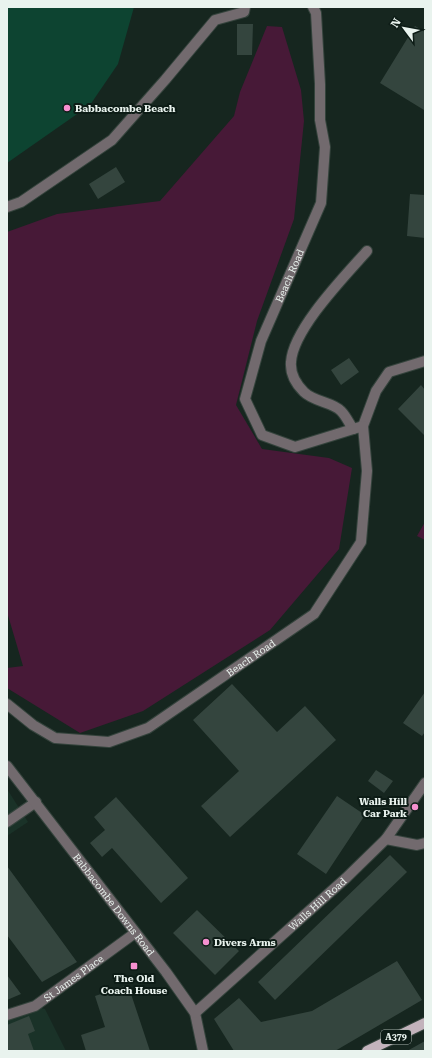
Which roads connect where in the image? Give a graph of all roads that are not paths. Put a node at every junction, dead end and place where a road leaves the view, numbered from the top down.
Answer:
1 (245, 7) edge
2 (316, 9) edge
3 (7, 199) edge
4 (20, 202) junction
5 (7, 207) edge
6 (367, 251) dead end
7 (425, 361) edge
8 (363, 426) junction
9 (353, 429) junction
10 (7, 704) edge
11 (7, 766) edge
12 (425, 783) edge
13 (36, 802) junction
14 (7, 822) edge
15 (386, 840) junction
16 (425, 843) edge
17 (135, 933) junction
18 (195, 1012) junction
19 (7, 1015) edge
20 (425, 1023) edge
21 (203, 1051) edge
22 (367, 1051) edge

1 - 4 street
2 - 9 street, Beach Road
3 - 4 street
4 - 5 street
6 - 9 street
7 - 8 street, Beach Road
8 - 9 street, Beach Road
8 - 10 street, Beach Road
11 - 13 street, Babbacombe Downs Road
12 - 15 street, Walls Hill Road
13 - 14 street
13 - 17 street, Babbacombe Downs Road
15 - 16 street
15 - 18 street, Walls Hill Road
17 - 18 street, Babbacombe Downs Road
17 - 19 street, St James Place
18 - 21 street, Babbacombe Downs Road
20 - 22 main road, A379

